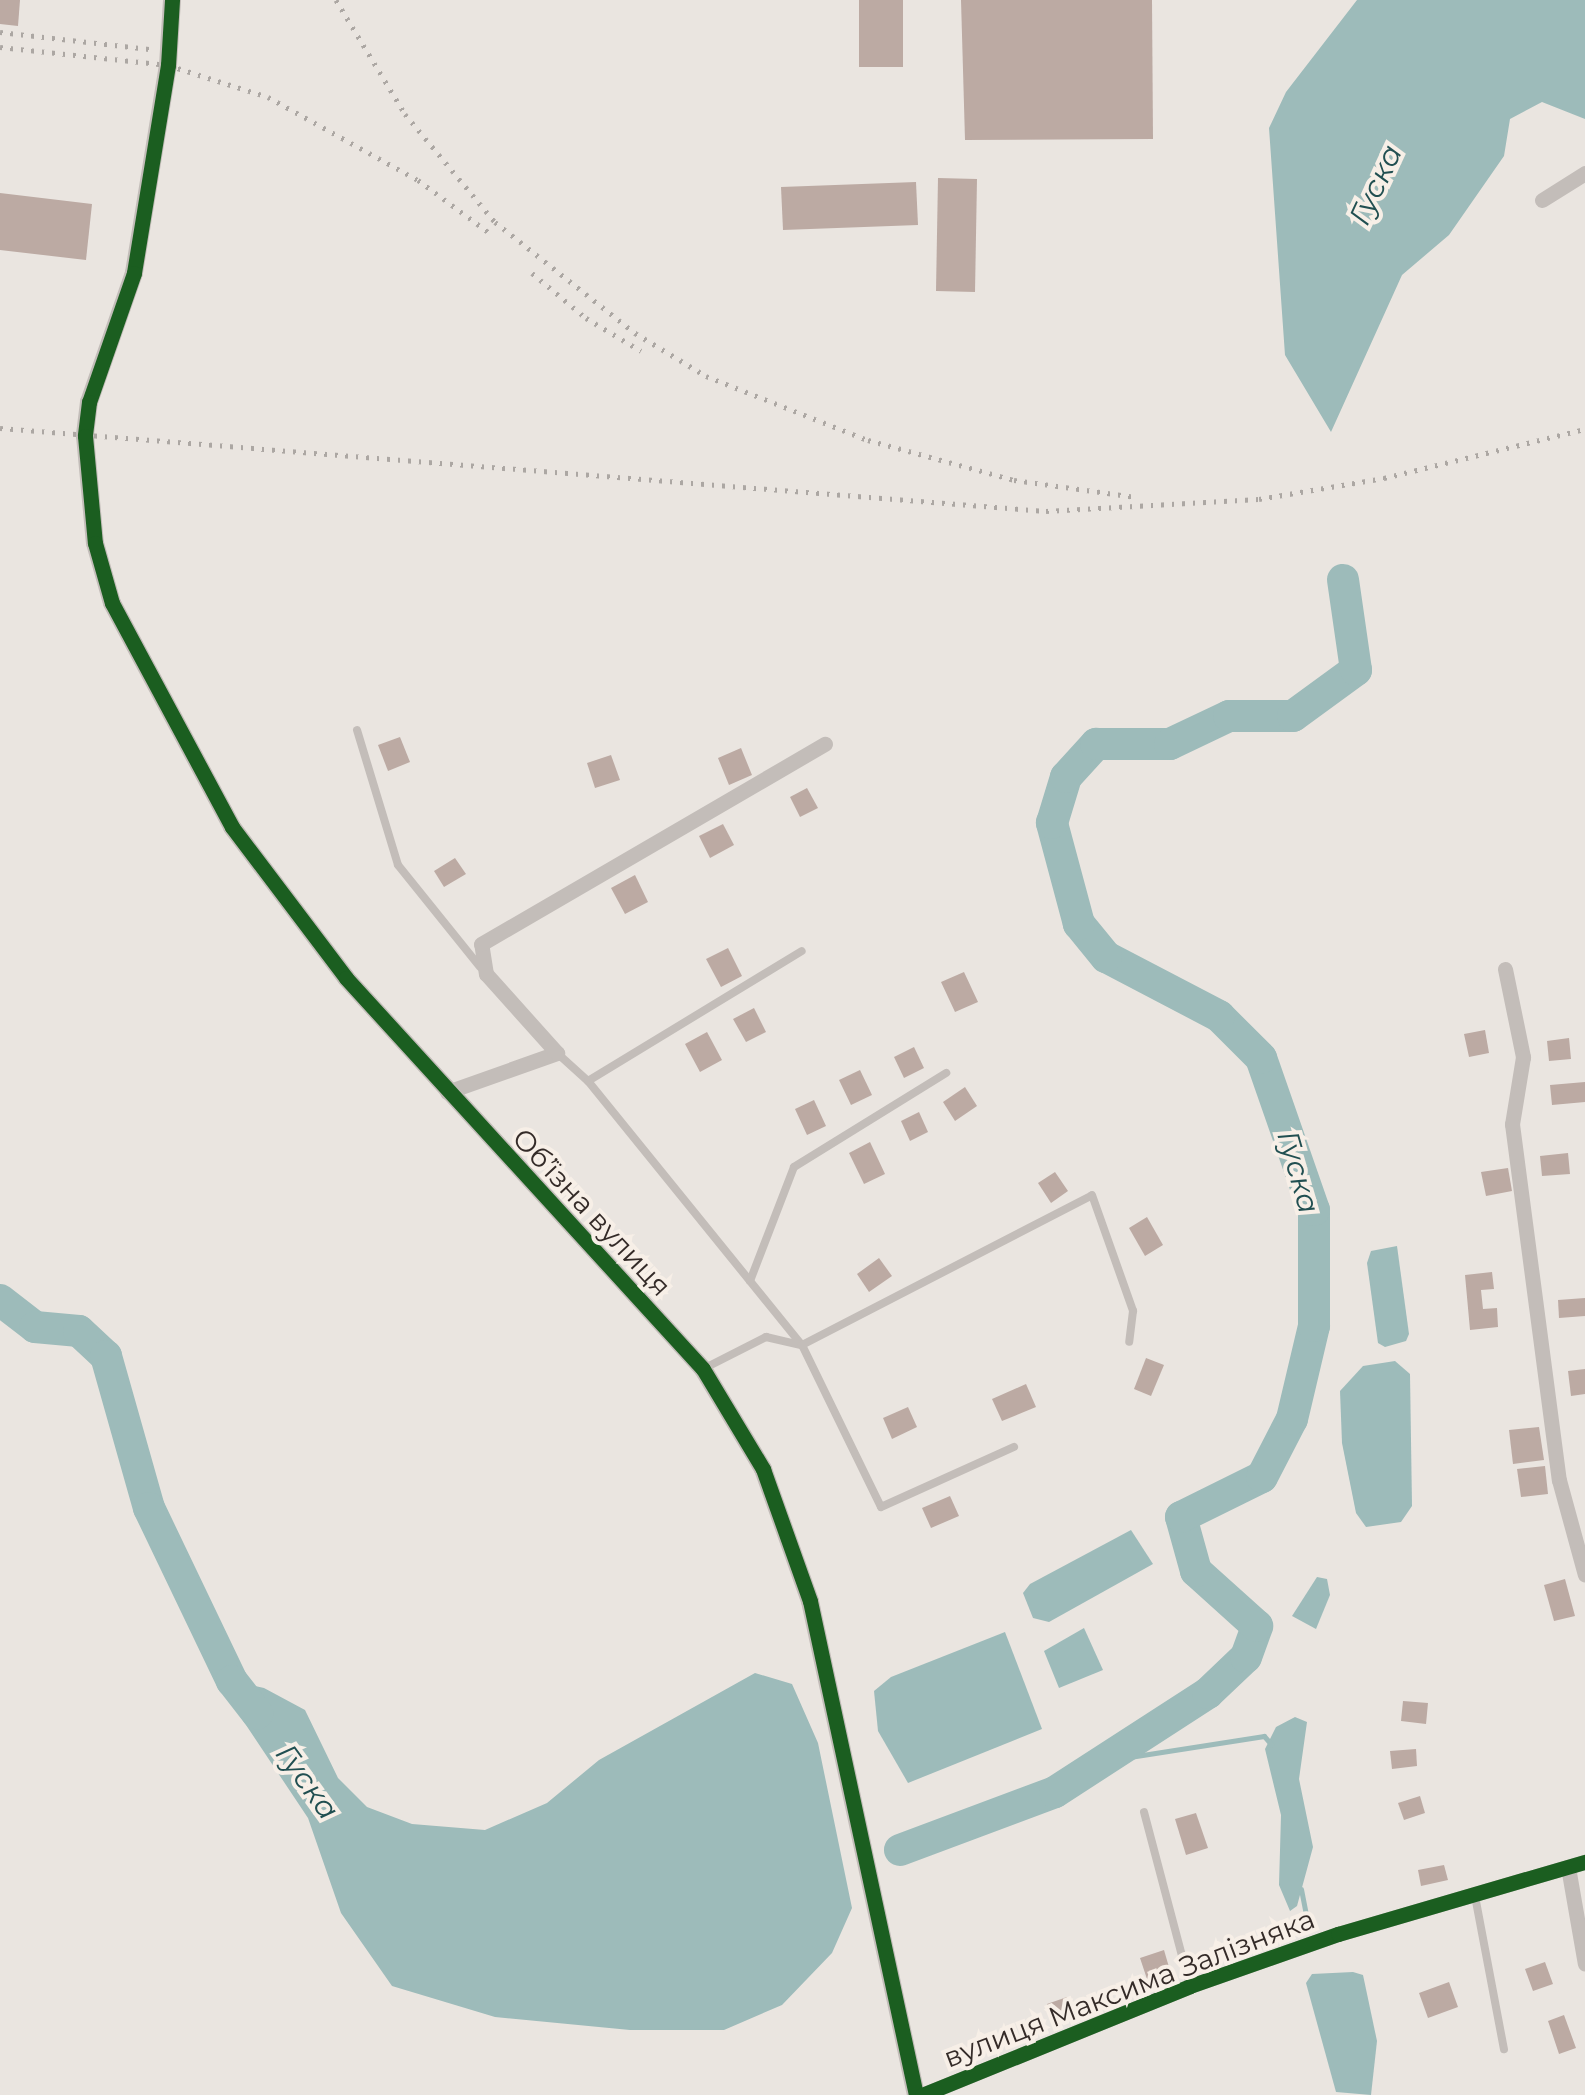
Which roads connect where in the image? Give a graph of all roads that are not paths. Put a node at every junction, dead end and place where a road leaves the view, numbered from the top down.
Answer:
1 (172, 0) edge
2 (1585, 172) edge
3 (1542, 200) dead end
4 (357, 730) dead end
5 (824, 744) dead end
6 (802, 951) dead end
7 (1505, 969) dead end
8 (486, 974) junction
9 (557, 1053) junction
10 (946, 1073) dead end
11 (588, 1081) junction
12 (447, 1092) junction
13 (750, 1281) junction
14 (1129, 1342) dead end
15 (802, 1344) junction
16 (703, 1368) junction
17 (1014, 1447) dead end
18 (1585, 1575) edge
19 (1144, 1812) dead end
20 (1585, 1862) edge
21 (1568, 1867) junction
22 (1475, 1896) junction
23 (1585, 1964) edge
24 (1190, 1986) junction
25 (1504, 2050) dead end
26 (919, 2095) edge

1 - 12 street, Обʼїзна вулиця
2 - 3 street
4 - 8 lane
5 - 8 street
6 - 11 lane
7 - 18 street
8 - 9 street
9 - 11 lane
9 - 12 street
10 - 13 lane
11 - 13 lane
12 - 16 street, Обʼїзна вулиця
13 - 15 lane
14 - 15 lane
15 - 16 lane
15 - 17 lane
16 - 26 street, Обʼїзна вулиця
19 - 24 lane
20 - 21 street, вулиця Максима Залізняка
21 - 22 street, вулиця Максима Залізняка
21 - 23 street
22 - 24 street, вулиця Максима Залізняка
22 - 25 lane
24 - 26 street, вулиця Максима Залізняка

